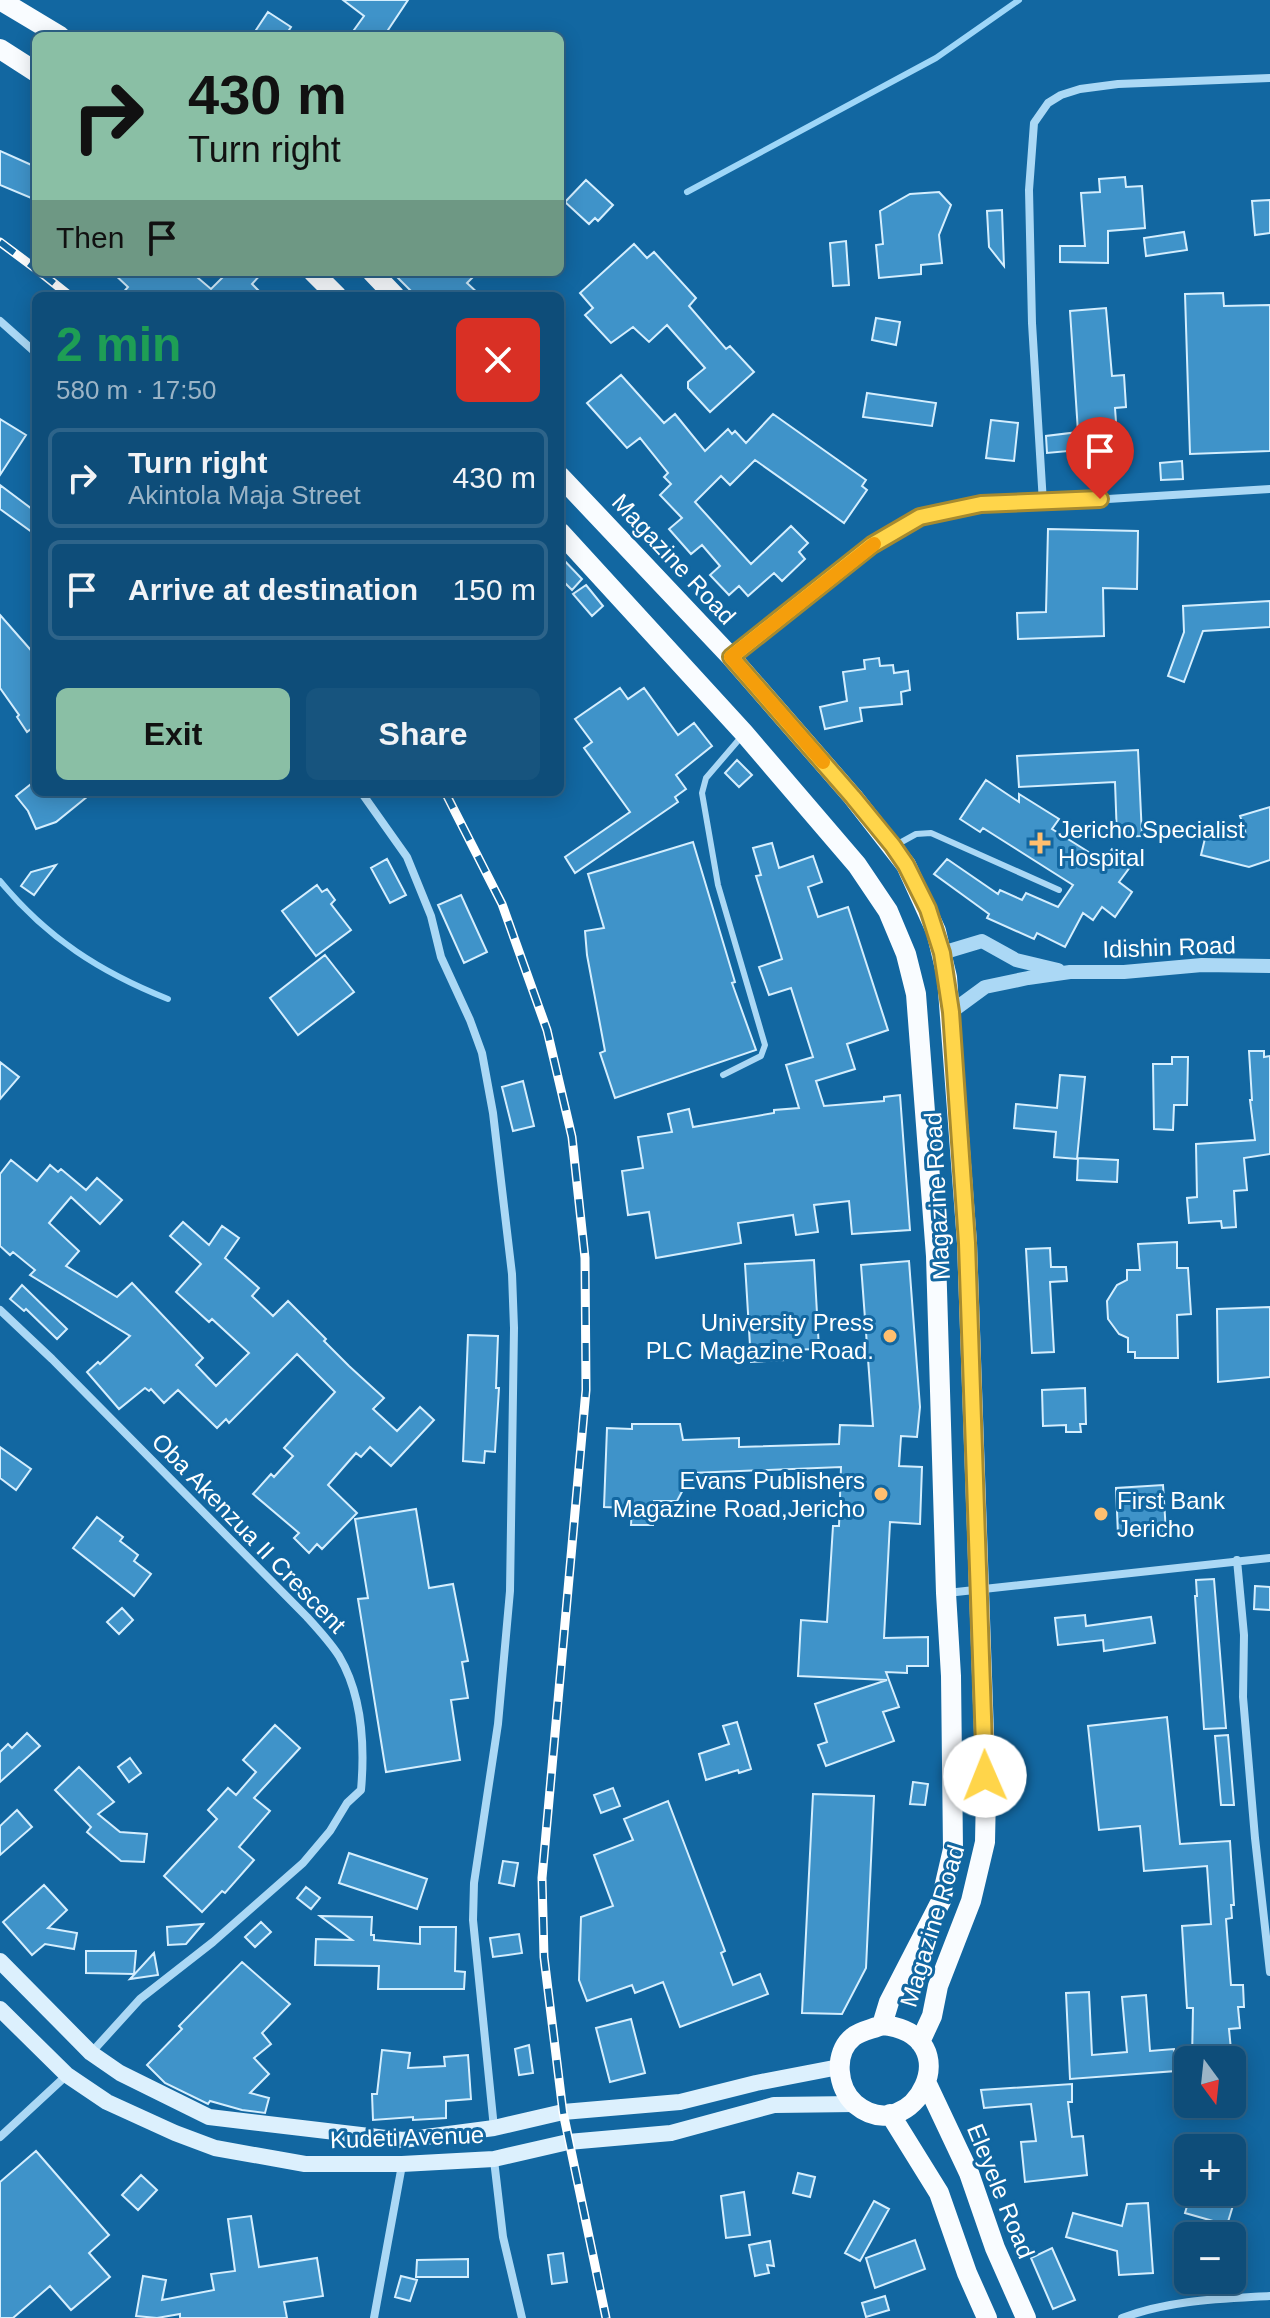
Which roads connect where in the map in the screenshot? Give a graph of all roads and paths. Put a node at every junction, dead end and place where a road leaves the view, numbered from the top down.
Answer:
1 (0, 0) edge
2 (53, 32) edge
3 (0, 49) edge
4 (32, 69) edge
5 (1270, 78) edge
6 (317, 276) edge
7 (376, 276) edge
8 (333, 292) edge
9 (391, 292) edge
10 (0, 321) edge
11 (32, 349) edge
12 (564, 480) edge
13 (1270, 489) edge
14 (1043, 503) junction
15 (564, 536) edge
16 (731, 657) junction
17 (744, 733) junction
18 (364, 796) edge
19 (893, 846) junction
20 (1059, 890) dead end
21 (942, 953) junction
22 (1270, 966) edge
23 (1070, 972) junction
24 (951, 1012) junction
25 (723, 1075) dead end
26 (0, 1310) edge
27 (1270, 1558) edge
28 (1237, 1560) junction
29 (979, 1590) junction
30 (946, 1593) junction
31 (0, 1961) edge
32 (1270, 1972) edge
33 (0, 2009) edge
34 (882, 2025) junction
35 (920, 2042) junction
36 (91, 2053) junction
37 (839, 2067) junction
38 (67, 2075) junction
39 (927, 2084) junction
40 (855, 2104) junction
41 (890, 2114) junction
42 (494, 2128) junction
43 (0, 2137) edge
44 (494, 2159) junction
45 (402, 2164) junction
46 (1270, 2296) edge
47 (374, 2318) edge
48 (522, 2318) edge
49 (987, 2318) edge
50 (1026, 2318) edge
51 (1122, 2318) edge

1 - 2 main road
3 - 4 main road
5 - 14 street
6 - 8 main road
7 - 9 main road
10 - 11 street
12 - 16 main road, Magazine Road
13 - 14 street
14 - 16 street
15 - 17 main road, Magazine Road
16 - 19 main road, Magazine Road
17 - 25 lane
17 - 30 main road, Magazine Road
18 - 42 street
19 - 20 lane
19 - 21 main road, Magazine Road
21 - 23 street
21 - 24 main road, Magazine Road
22 - 23 street, Idishin Road
23 - 24 street
24 - 29 main road, Magazine Road
26 - 36 street, Oba Akenzua II Crescent
27 - 28 street
28 - 29 street
28 - 32 street
29 - 30 street
29 - 35 main road, Magazine Road
30 - 34 main road, Magazine Road
31 - 36 main road, Kudeti Avenue
33 - 38 main road, Kudeti Avenue
34 - 35 main road
34 - 37 main road
35 - 39 main road
36 - 42 main road, Kudeti Avenue
37 - 40 main road
37 - 42 main road, Kudeti Avenue
38 - 43 street
38 - 45 main road, Kudeti Avenue
39 - 41 main road
39 - 50 main road, Eleyele Road
40 - 41 main road
40 - 44 main road, Kudeti Avenue
41 - 49 main road
44 - 45 main road, Kudeti Avenue
44 - 48 street
45 - 47 street
46 - 51 street

